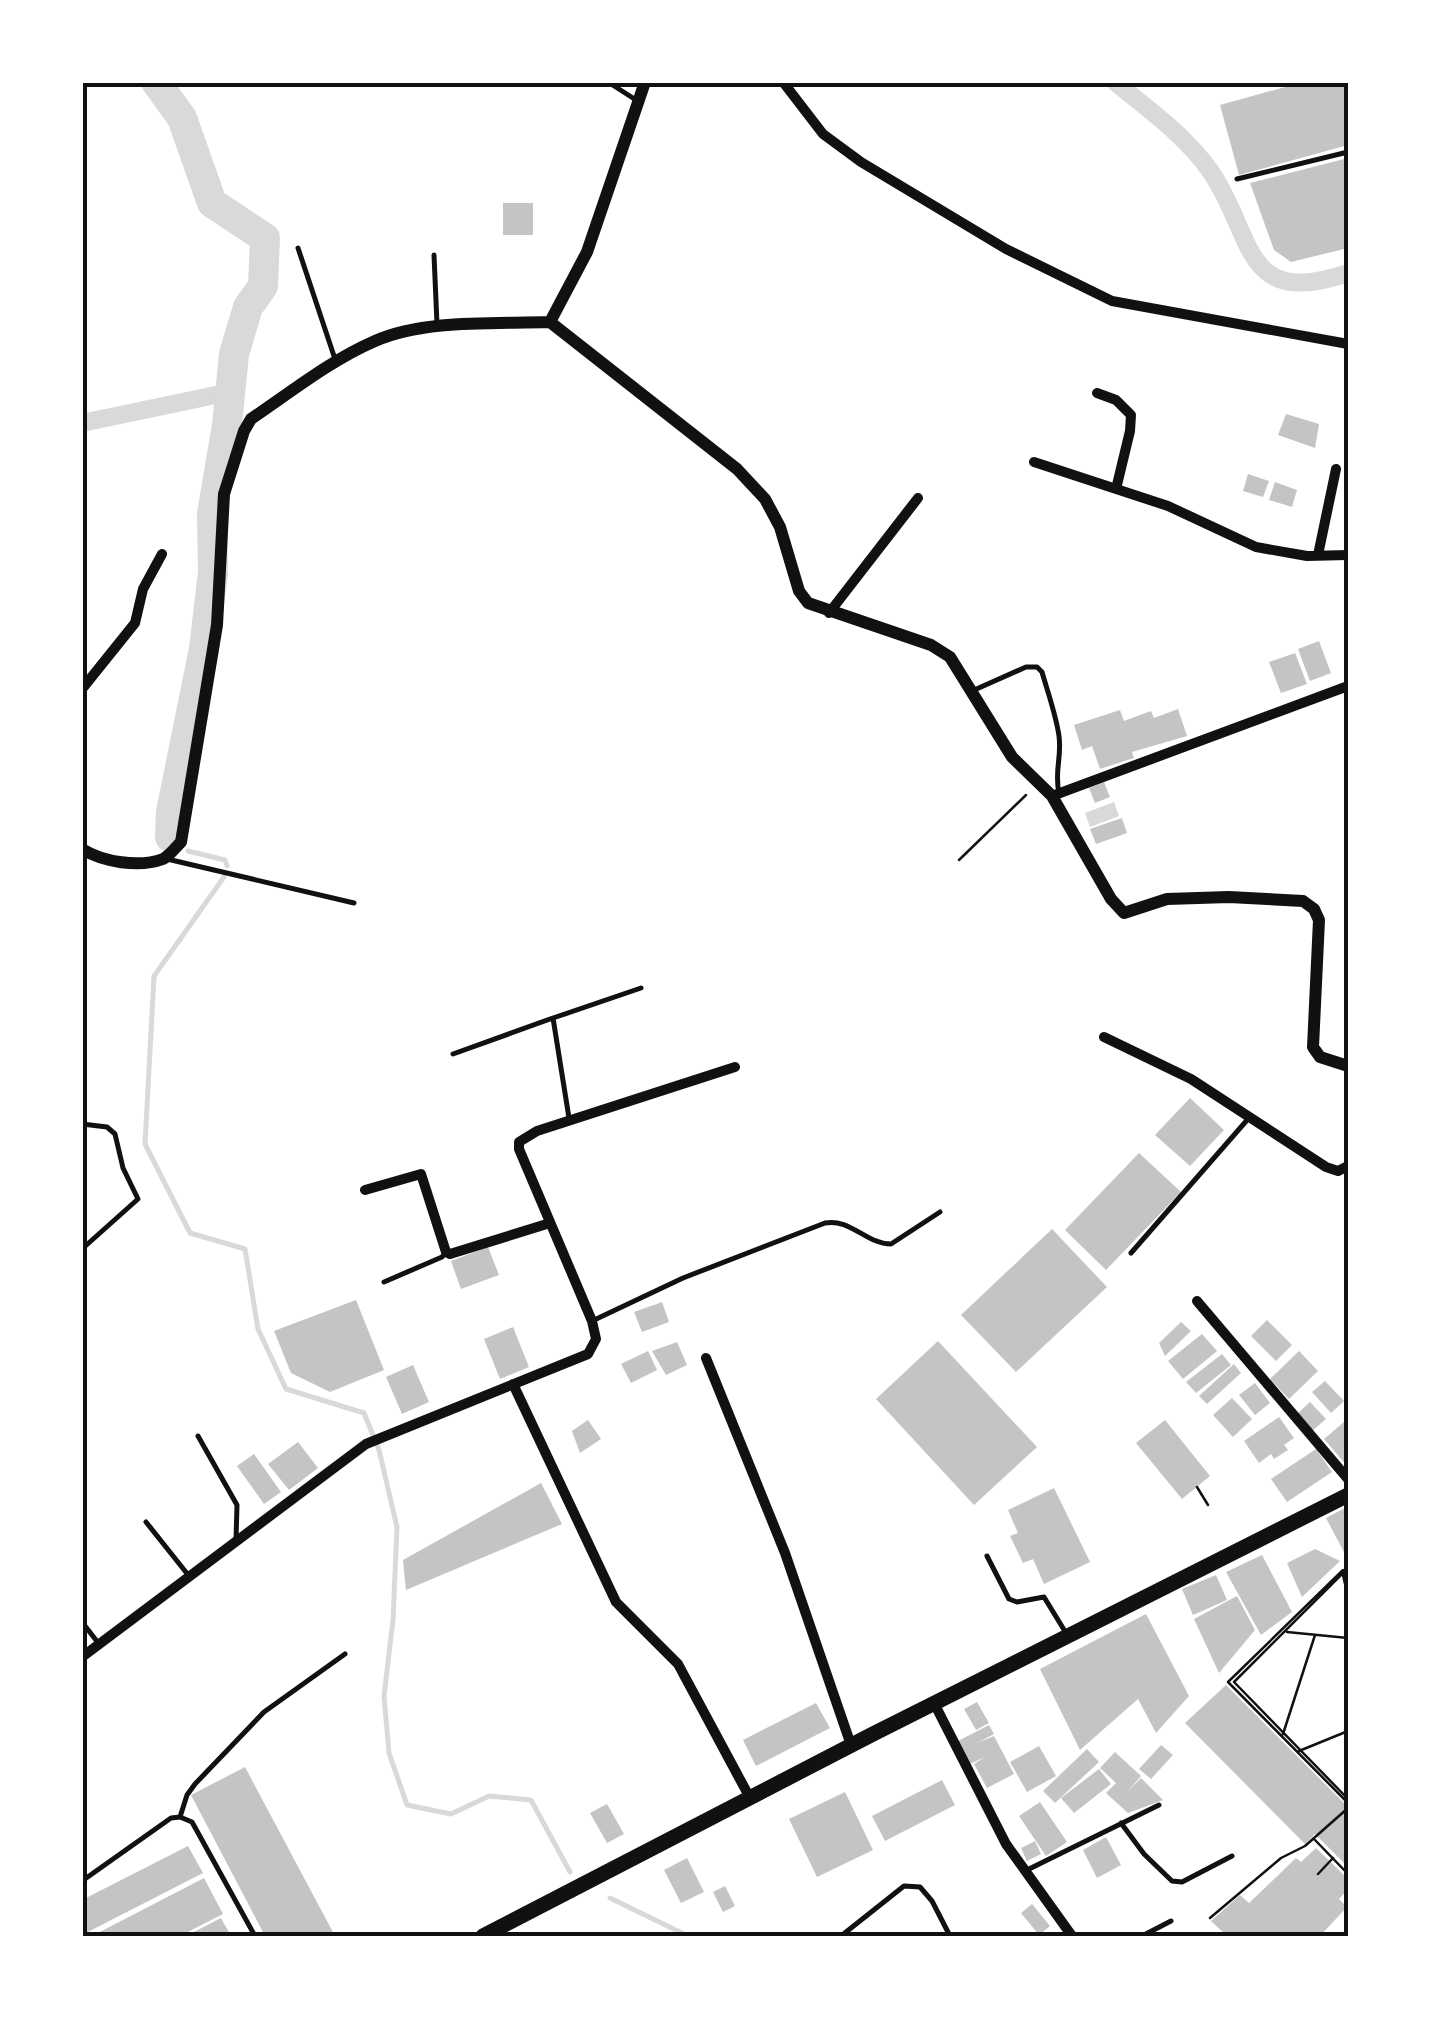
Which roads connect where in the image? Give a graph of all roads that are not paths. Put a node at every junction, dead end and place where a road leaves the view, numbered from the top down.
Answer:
1 (608, 82) edge
2 (645, 82) edge
3 (783, 82) edge
4 (639, 102) junction
5 (1348, 152) edge
6 (1238, 179) dead end
7 (298, 248) dead end
8 (434, 255) dead end
9 (550, 322) junction
10 (437, 327) junction
11 (1348, 344) edge
12 (336, 362) junction
13 (1097, 393) dead end
14 (1034, 462) dead end
15 (1336, 469) dead end
16 (1116, 489) junction
17 (918, 498) dead end
18 (162, 554) dead end
19 (1318, 556) junction
20 (1348, 556) edge
21 (828, 613) junction
22 (1348, 686) edge
23 (82, 689) edge
24 (972, 691) junction
25 (1055, 794) junction
26 (82, 849) edge
27 (164, 859) junction
28 (354, 903) dead end
29 (641, 988) dead end
30 (553, 1018) junction
31 (1104, 1037) dead end
32 (453, 1054) dead end
33 (1348, 1066) edge
34 (735, 1067) dead end
35 (1250, 1116) junction
36 (570, 1122) junction
37 (82, 1124) edge
38 (1348, 1166) edge
39 (366, 1190) dead end
40 (940, 1212) dead end
41 (550, 1223) junction
42 (82, 1249) edge
43 (446, 1252) junction
44 (1131, 1253) dead end
45 (384, 1282) dead end
46 (1198, 1301) dead end
47 (592, 1321) junction
48 (706, 1358) dead end
49 (513, 1384) junction
50 (198, 1436) dead end
51 (1348, 1479) edge
52 (1348, 1495) edge
53 (146, 1522) dead end
54 (236, 1542) junction
55 (987, 1556) dead end
56 (189, 1576) junction
57 (82, 1622) edge
58 (1068, 1637) junction
59 (98, 1644) junction
60 (345, 1654) dead end
61 (82, 1657) edge
62 (934, 1703) junction
63 (852, 1745) junction
64 (750, 1798) junction
65 (1159, 1805) dead end
66 (180, 1817) junction
67 (1121, 1823) junction
68 (1232, 1856) dead end
69 (1024, 1871) junction
70 (82, 1882) edge
71 (1171, 1921) dead end
72 (254, 1936) edge
73 (483, 1936) edge
74 (841, 1936) edge
75 (950, 1936) edge
76 (1072, 1936) edge
77 (1142, 1936) edge

1 - 4 lane
2 - 4 street
3 - 11 street
4 - 9 street
5 - 6 lane
7 - 12 lane
8 - 10 lane
9 - 10 street
9 - 21 street
10 - 12 street
12 - 27 street
13 - 16 street
14 - 16 street
15 - 19 street
16 - 19 street
17 - 21 street
18 - 23 street
19 - 20 street
21 - 24 street
22 - 25 street
24 - 25 street
24 - 25 lane
25 - 33 street
26 - 27 street
27 - 28 lane
29 - 30 lane
30 - 32 lane
30 - 36 lane
31 - 35 street
34 - 36 street
35 - 38 street
35 - 44 lane
36 - 41 street
37 - 42 lane
39 - 43 street
40 - 47 lane
41 - 43 street
41 - 47 street
43 - 45 lane
46 - 51 street
47 - 49 street
48 - 63 street
49 - 54 street
49 - 64 street
50 - 54 lane
52 - 58 main road
53 - 56 lane
54 - 56 street
55 - 58 lane
56 - 59 street
57 - 59 lane
58 - 62 main road
59 - 61 street
60 - 66 lane
62 - 63 main road
62 - 69 street
63 - 64 main road
64 - 73 main road
65 - 67 lane
66 - 70 lane
66 - 72 lane
67 - 68 lane
67 - 69 lane
69 - 76 street
71 - 77 lane
74 - 75 lane

